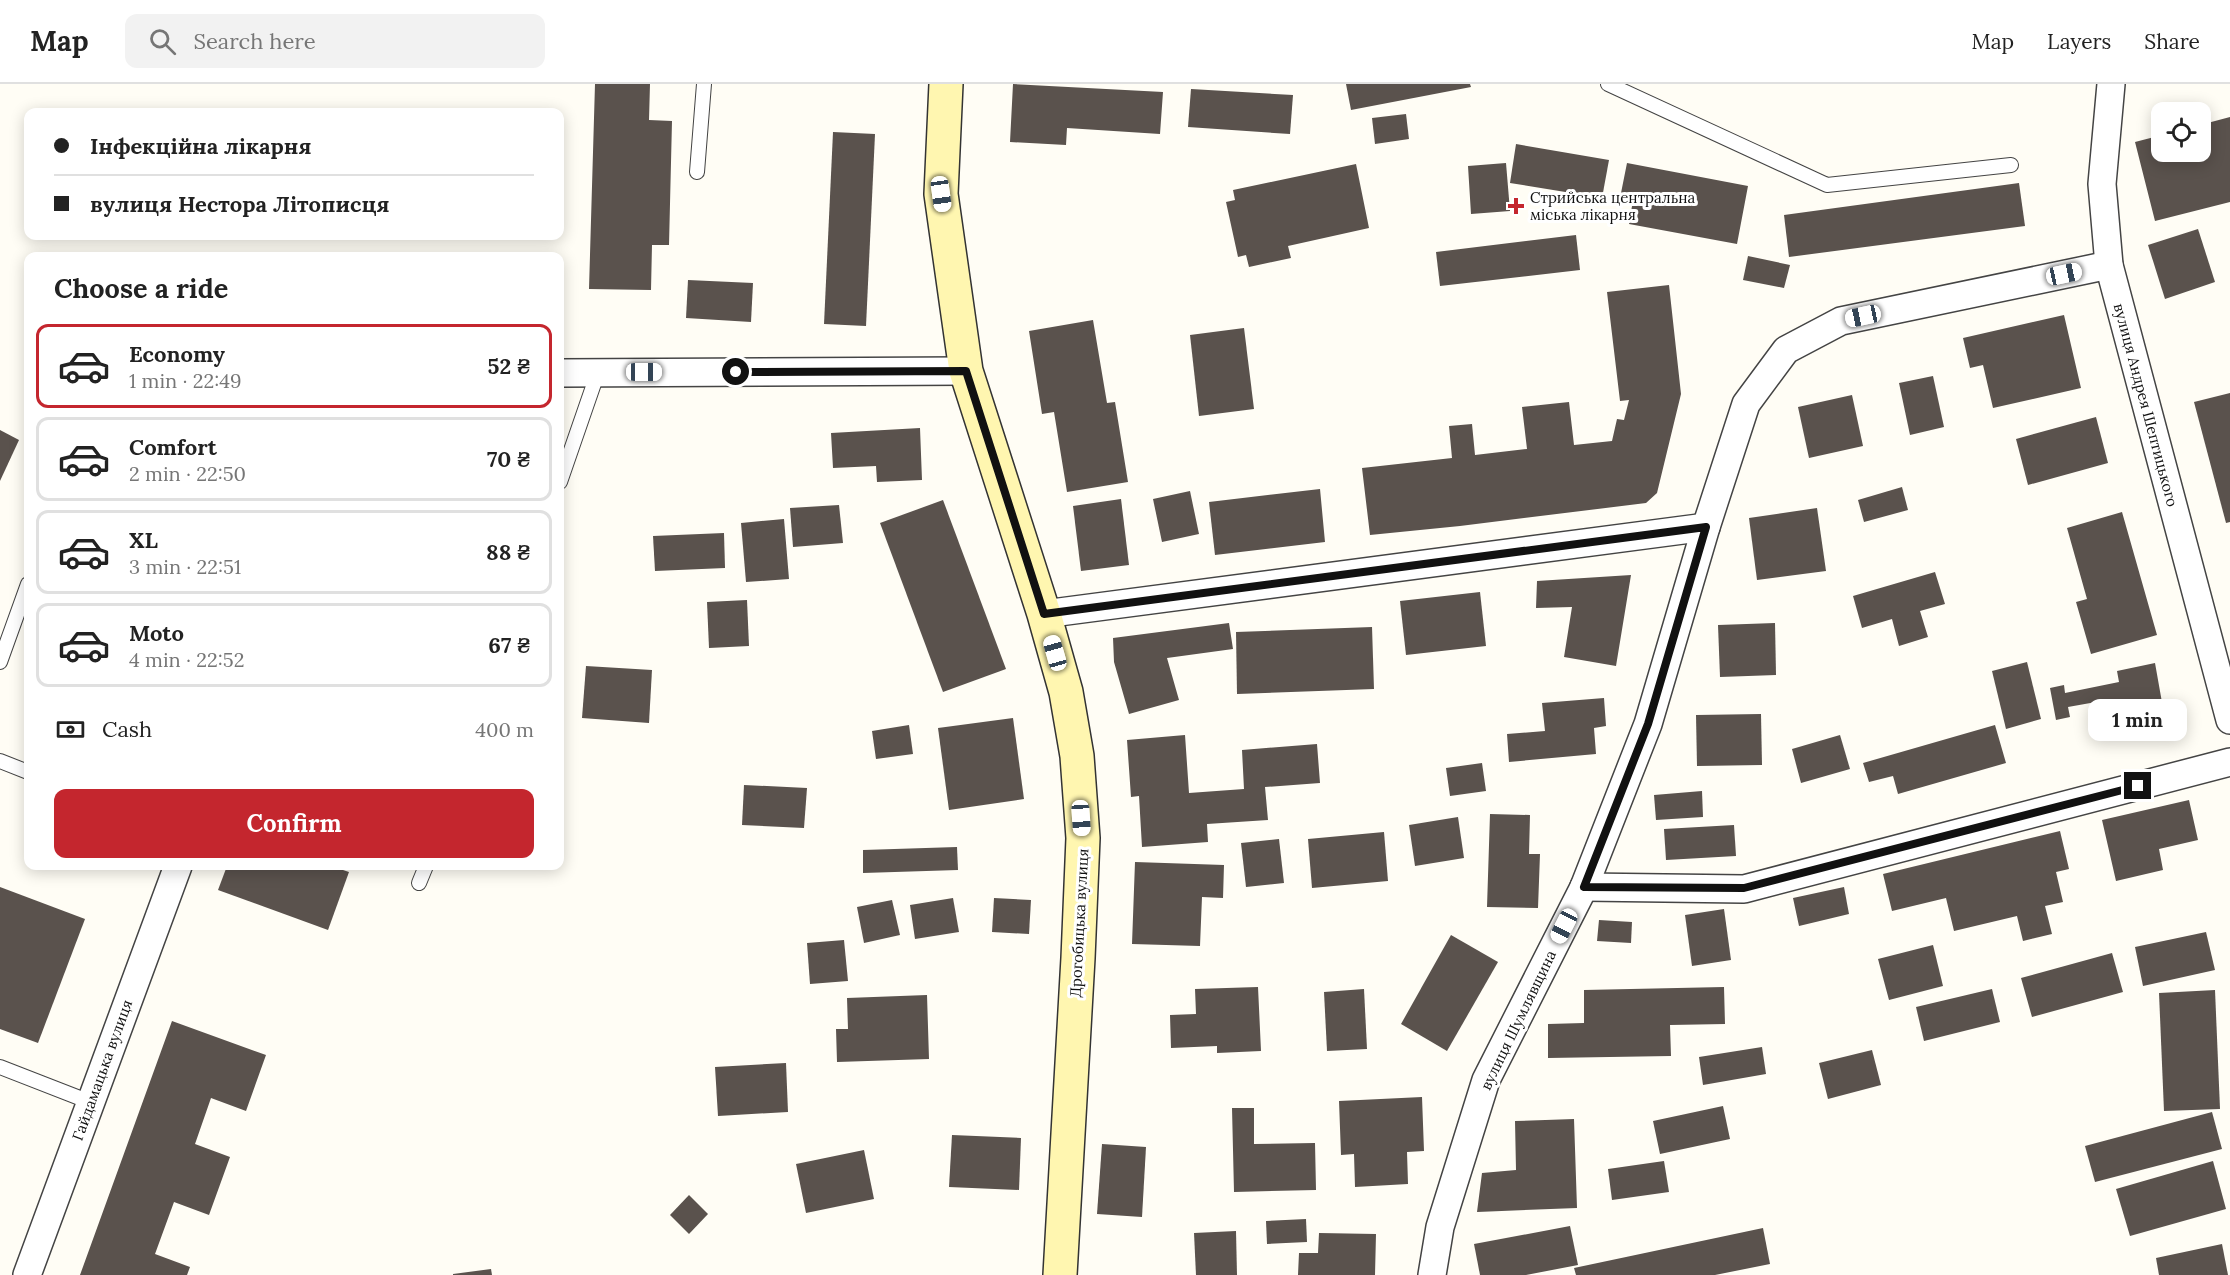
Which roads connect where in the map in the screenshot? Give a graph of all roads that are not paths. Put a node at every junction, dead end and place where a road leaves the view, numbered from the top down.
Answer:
1 (704, 84) edge
2 (946, 84) edge
3 (1608, 84) edge
4 (2111, 84) edge
5 (2010, 165) dead end
6 (697, 172) dead end
7 (2109, 265) junction
8 (966, 371) junction
9 (598, 372) junction
10 (564, 373) edge
11 (564, 470) edge
12 (1706, 527) junction
13 (24, 595) edge
14 (1044, 614) junction
15 (0, 662) edge
16 (2230, 720) edge
17 (0, 761) edge
18 (2230, 762) edge
19 (24, 770) edge
20 (177, 870) edge
21 (424, 870) edge
22 (419, 883) dead end
23 (1584, 887) junction
24 (0, 1067) edge
25 (90, 1102) junction
26 (27, 1275) edge
27 (1060, 1275) edge
28 (1432, 1275) edge

1 - 6 lane
2 - 8 main road, Дрогобицька вулиця
3 - 5 lane
4 - 7 street, вулиця Андрея Шептицького
7 - 12 street, вулиця Шумлявщина
7 - 16 street, вулиця Андрея Шептицького
8 - 9 street
8 - 14 main road, Дрогобицька вулиця
9 - 10 street
9 - 11 lane
12 - 14 street
12 - 23 street, вулиця Шумлявщина
13 - 15 lane
14 - 27 main road, Дрогобицька вулиця
17 - 19 lane
18 - 23 street
20 - 25 street, Гайдамацька вулиця
21 - 22 lane
23 - 28 street, вулиця Шумлявщина
24 - 25 lane
25 - 26 street, Гайдамацька вулиця

